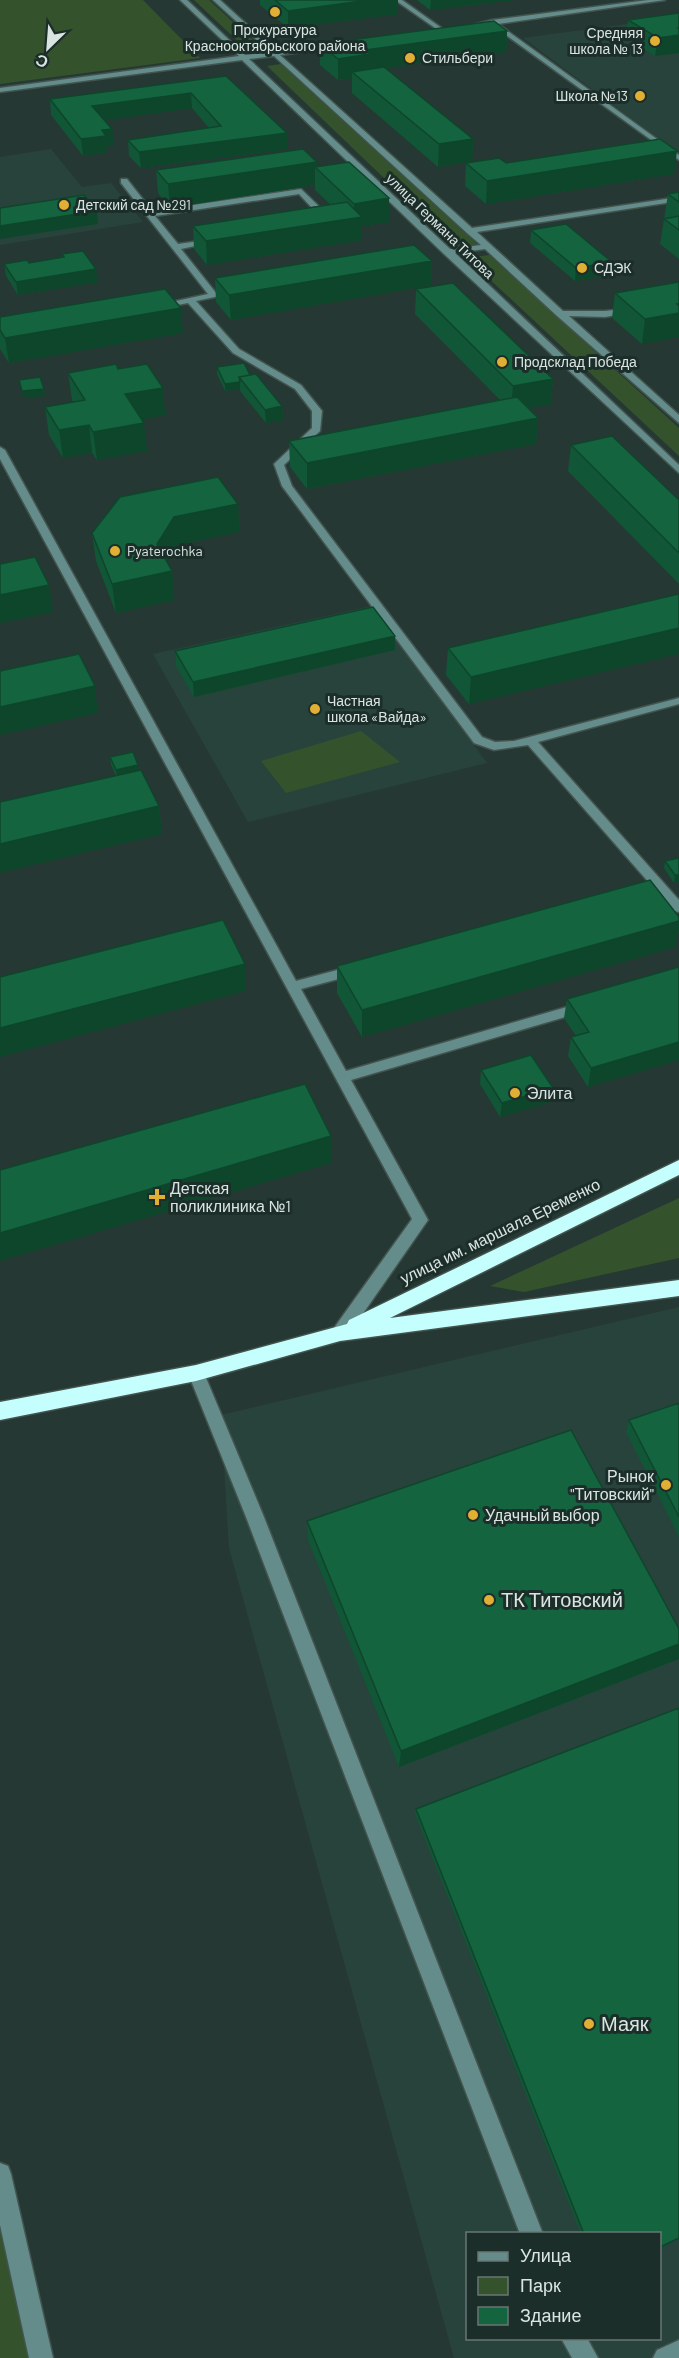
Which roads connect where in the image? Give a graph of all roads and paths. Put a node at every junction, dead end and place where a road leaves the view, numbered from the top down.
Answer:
1 (183, 0) edge
2 (216, 0) edge
3 (398, 0) edge
4 (662, 0) edge
5 (492, 22) junction
6 (471, 25) edge
7 (450, 28) edge
8 (440, 29) junction
9 (429, 31) edge
10 (350, 43) edge
11 (277, 54) junction
12 (246, 59) junction
13 (0, 90) edge
14 (679, 158) edge
15 (124, 181) dead end
16 (311, 189) edge
17 (301, 190) junction
18 (679, 199) edge
19 (150, 214) junction
20 (318, 224) edge
21 (470, 231) junction
22 (224, 239) edge
23 (486, 246) junction
24 (177, 247) junction
25 (446, 254) junction
26 (249, 290) edge
27 (214, 296) junction
28 (190, 300) junction
29 (145, 308) edge
30 (637, 309) edge
31 (559, 313) junction
32 (679, 420) edge
33 (0, 450) edge
34 (679, 470) edge
35 (679, 701) edge
36 (531, 741) junction
37 (679, 908) edge
38 (365, 967) edge
39 (292, 987) junction
40 (601, 1002) edge
41 (342, 1077) junction
42 (679, 1167) edge
43 (679, 1288) edge
44 (340, 1333) junction
45 (196, 1373) junction
46 (0, 1411) edge
47 (0, 2174) edge
48 (531, 2232) edge
49 (574, 2340) edge
50 (679, 2352) edge
51 (41, 2358) edge
52 (586, 2358) edge
53 (665, 2358) edge

1 - 12 street, улица Германа Титова
2 - 11 street, улица Германа Титова
3 - 8 street
4 - 5 street
5 - 6 street
5 - 14 street
7 - 8 street
8 - 9 street
10 - 11 street
11 - 12 street
11 - 21 street, улица Германа Титова
12 - 13 street
12 - 25 street, улица Германа Титова
15 - 19 street
16 - 17 street
17 - 19 street
17 - 20 street
18 - 21 street
19 - 24 street
21 - 23 street, улица Германа Титова
22 - 24 street
23 - 25 street
23 - 31 street, улица Германа Титова
24 - 27 street
25 - 34 street, улица Германа Титова
26 - 27 street
27 - 28 street
28 - 29 street
28 - 36 street
30 - 31 street
31 - 32 street, улица Германа Титова
33 - 39 street
35 - 36 street
36 - 37 street
38 - 39 street
39 - 41 street
40 - 41 street
41 - 44 street
42 - 44 highway, улица им. маршала Еременко
43 - 44 highway, улица им. маршала Еременко
44 - 45 highway, улица им. маршала Еременко
45 - 46 highway, улица им. маршала Еременко
45 - 48 street
47 - 51 street
49 - 52 street
50 - 53 street

